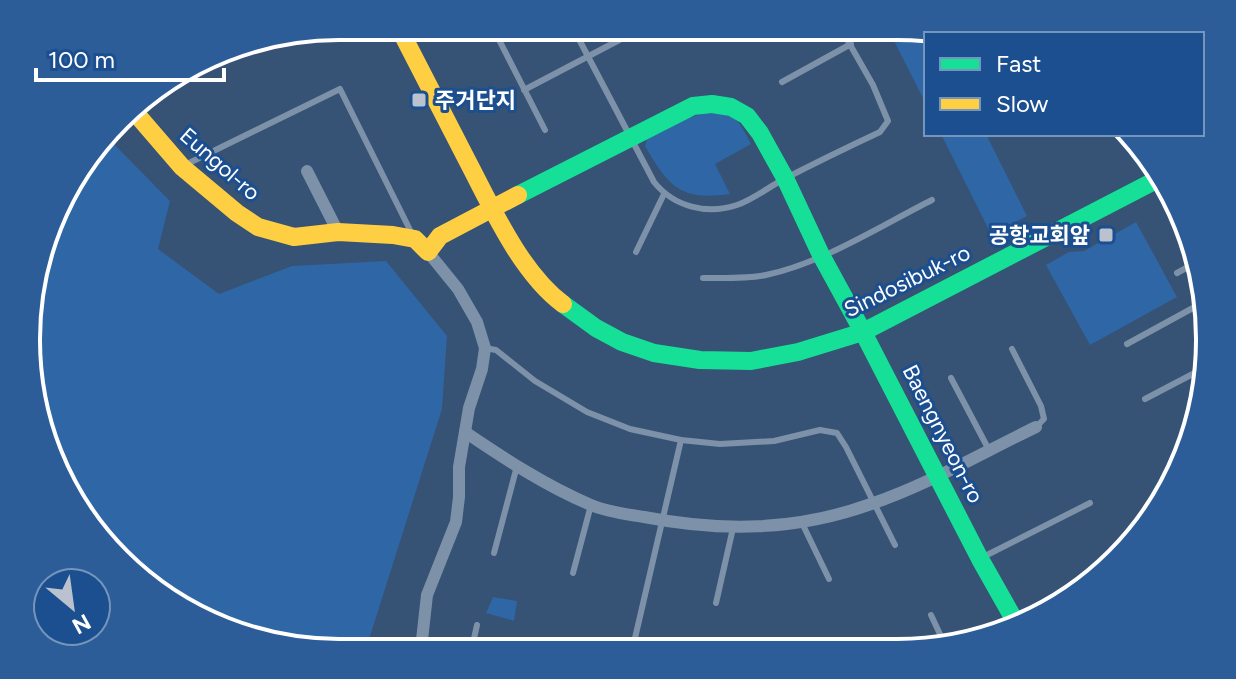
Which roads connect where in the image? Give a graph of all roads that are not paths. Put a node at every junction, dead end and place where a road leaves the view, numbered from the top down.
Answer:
1 (405, 40) edge
2 (499, 40) edge
3 (579, 40) edge
4 (619, 40) edge
5 (848, 40) edge
6 (851, 44) junction
7 (588, 56) junction
8 (782, 82) dead end
9 (524, 90) junction
10 (139, 117) edge
11 (545, 130) dead end
12 (629, 138) junction
13 (182, 167) junction
14 (307, 171) dead end
15 (785, 178) junction
16 (1152, 182) edge
17 (664, 194) junction
18 (932, 200) dead end
19 (492, 208) junction
20 (338, 232) junction
21 (421, 245) junction
22 (636, 252) dead end
23 (821, 255) junction
24 (1187, 267) edge
25 (1177, 273) dead end
26 (703, 278) dead end
27 (1194, 308) edge
28 (863, 332) junction
29 (1127, 344) dead end
30 (485, 348) junction
31 (1012, 349) dead end
32 (1194, 374) edge
33 (951, 378) dead end
34 (1145, 399) dead end
35 (1036, 427) joint
36 (465, 432) junction
37 (681, 440) junction
38 (989, 450) junction
39 (517, 466) junction
40 (938, 477) junction
41 (1090, 503) dead end
42 (874, 504) junction
43 (591, 505) junction
44 (662, 520) junction
45 (802, 523) junction
46 (733, 528) junction
47 (895, 545) dead end
48 (494, 553) dead end
49 (980, 559) junction
50 (573, 573) dead end
51 (829, 579) dead end
52 (716, 603) dead end
53 (931, 615) dead end
54 (1012, 616) edge
55 (477, 625) dead end
56 (941, 635) edge
57 (422, 639) edge
58 (474, 639) edge
59 (635, 639) edge

1 - 19 street, Sindosibuk-ro
2 - 9 lane
3 - 7 lane
4 - 7 lane
5 - 6 lane
6 - 8 lane
6 - 15 lane
7 - 9 lane
7 - 12 lane
9 - 11 lane
10 - 13 street, Eungol-ro
12 - 15 street
12 - 17 lane
12 - 19 street
13 - 20 street, Eungol-ro
13 - 21 lane
14 - 20 street
15 - 17 lane
15 - 23 street, Baengnyeon-ro
16 - 28 street, Sindosibuk-ro
17 - 22 lane
18 - 23 lane
19 - 21 street
19 - 28 street, Sindosibuk-ro
20 - 21 street, Eungol-ro
21 - 30 street
23 - 26 lane
23 - 28 street, Baengnyeon-ro
24 - 25 lane
27 - 29 lane
28 - 40 street, Baengnyeon-ro
30 - 36 street
30 - 37 lane
31 - 35 lane
32 - 34 lane
33 - 38 lane
35 - 38 street
36 - 39 street
36 - 57 street
37 - 42 lane
37 - 44 lane
38 - 40 street
39 - 43 street
39 - 48 lane
40 - 42 street
40 - 49 street, Baengnyeon-ro
41 - 49 lane
42 - 45 street
42 - 47 lane
43 - 44 street
43 - 50 lane
44 - 46 street
44 - 59 lane
45 - 46 street
45 - 51 lane
46 - 52 lane
49 - 54 street, Baengnyeon-ro
53 - 56 lane
55 - 58 lane

